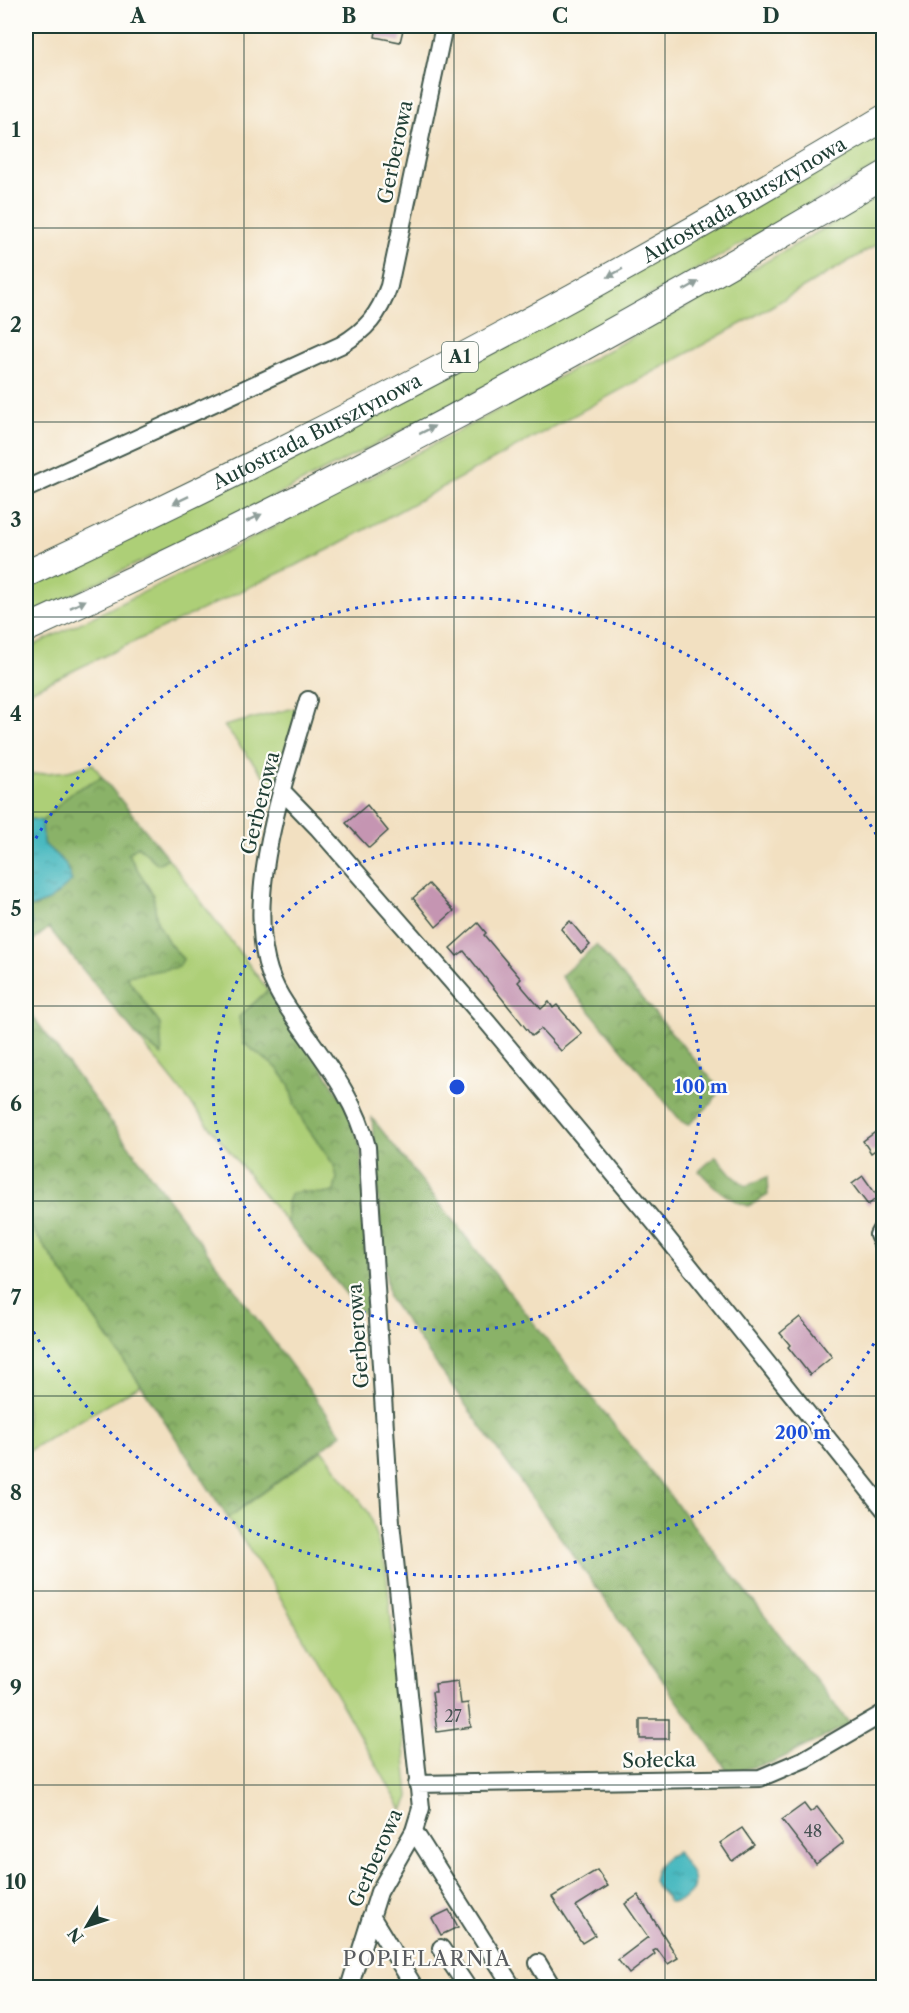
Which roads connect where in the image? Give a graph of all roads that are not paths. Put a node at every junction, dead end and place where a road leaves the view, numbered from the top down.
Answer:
1 (444, 26) edge
2 (884, 118) edge
3 (884, 175) edge
4 (26, 489) edge
5 (26, 574) edge
6 (26, 629) edge
7 (308, 700) dead end
8 (282, 792) junction
9 (884, 1224) edge
10 (884, 1248) edge
11 (884, 1509) edge
12 (884, 1713) edge
13 (417, 1784) junction
14 (414, 1831) junction
15 (371, 1916) junction
16 (441, 1948) dead end
17 (537, 1963) dead end
18 (513, 1986) edge
19 (349, 1988) edge
20 (415, 1988) edge
21 (468, 1988) edge
22 (553, 1988) edge

1 - 4 street, Gerberowa
2 -> 5 highway, Autostrada Bursztynowa / A1
6 -> 3 highway, A1
7 - 8 street, Gerberowa
8 - 11 street
8 - 13 street, Gerberowa
9 - 10 street
12 - 13 street, Sołecka
13 - 14 street, Gerberowa
14 - 15 street, Gerberowa
14 - 18 street
15 - 19 street, Gerberowa
15 - 20 street
16 - 21 street
17 - 22 street

